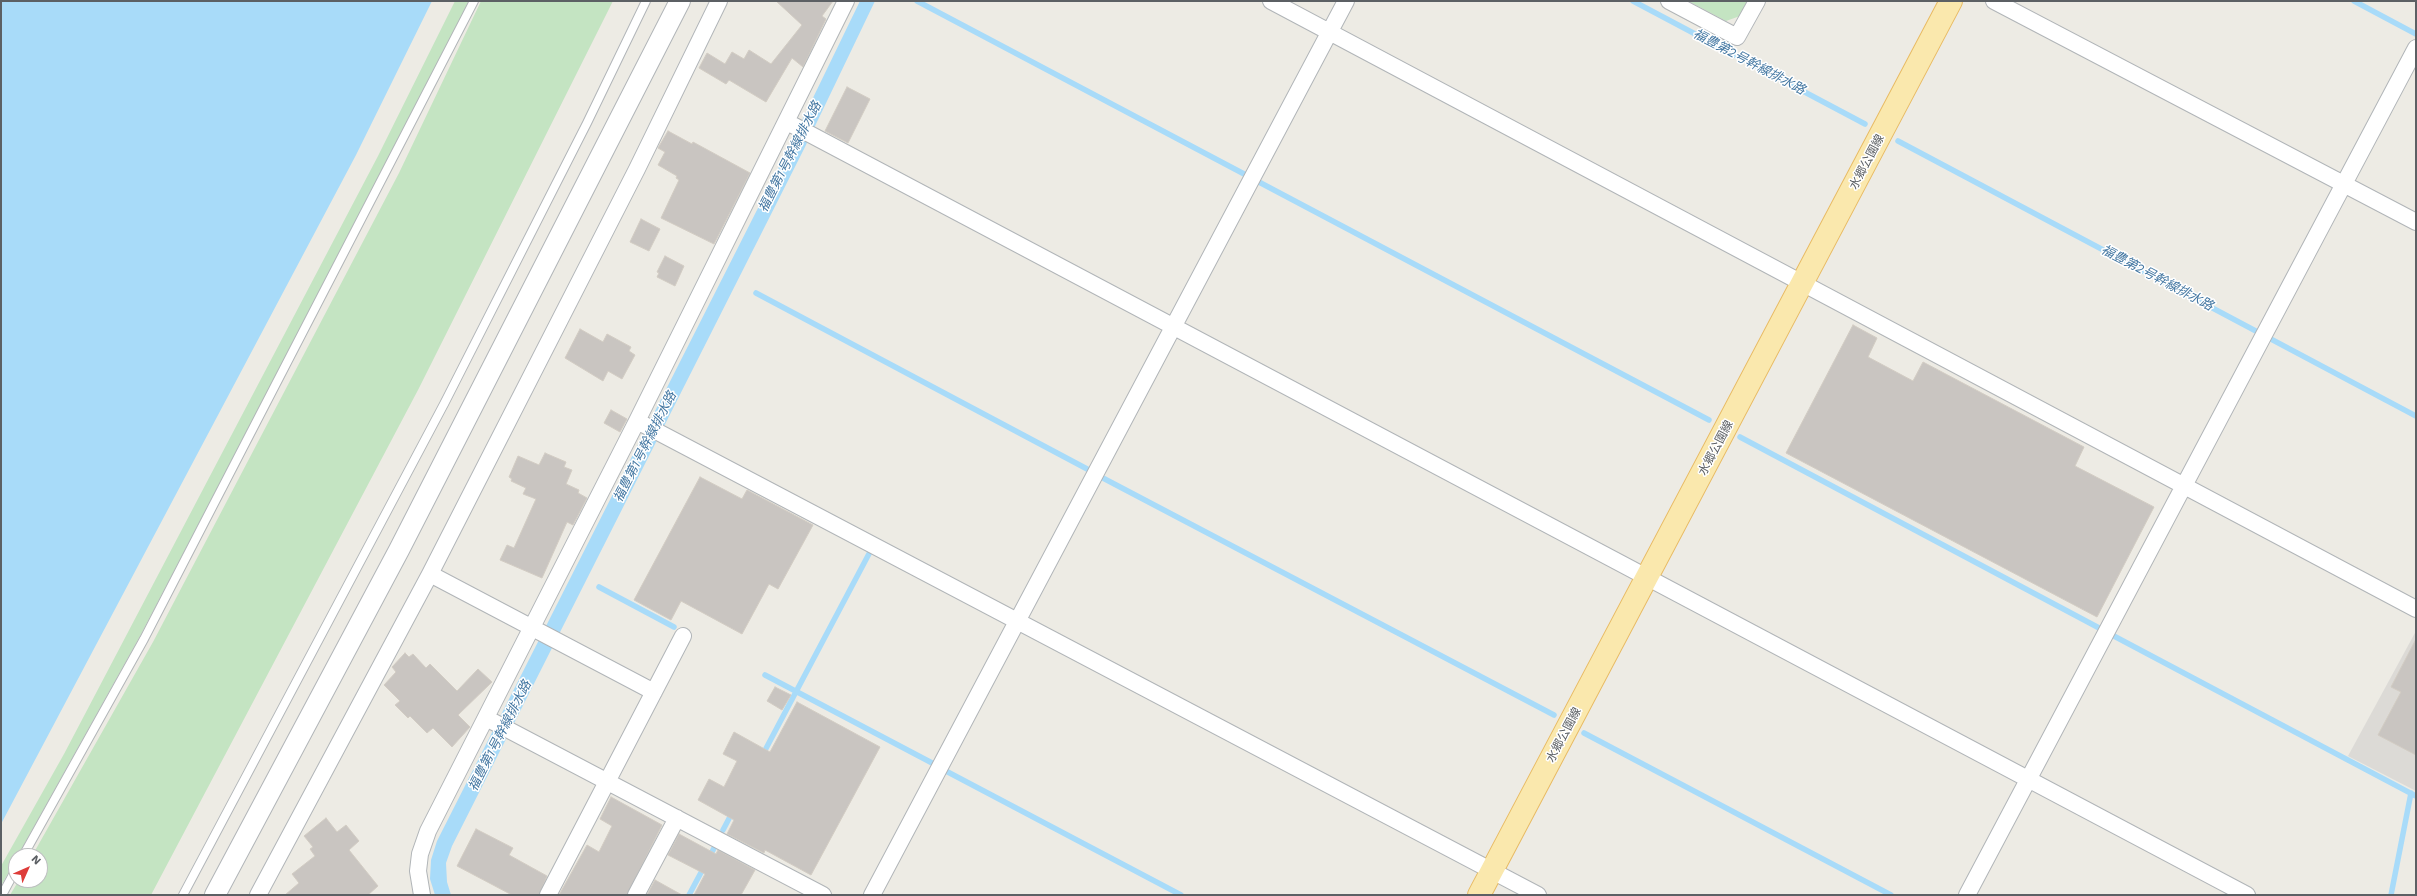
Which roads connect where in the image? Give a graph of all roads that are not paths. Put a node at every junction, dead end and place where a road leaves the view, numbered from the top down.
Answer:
1 (474, 1) edge
2 (646, 1) edge
3 (680, 1) edge
4 (719, 1) edge
5 (846, 1) edge
6 (1271, 1) edge
7 (1346, 1) edge
8 (1669, 1) edge
9 (1757, 1) edge
10 (1951, 1) edge
11 (1994, 1) edge
12 (1329, 32) junction
13 (2416, 48) edge
14 (789, 123) junction
15 (2344, 185) junction
16 (2416, 222) edge
17 (1802, 284) junction
18 (1173, 326) junction
19 (640, 423) junction
20 (2184, 486) junction
21 (430, 574) junction
22 (1648, 577) junction
23 (2416, 608) edge
24 (1017, 621) junction
25 (534, 629) junction
26 (683, 636) dead end
27 (654, 692) junction
28 (489, 719) junction
29 (2029, 779) junction
30 (607, 782) junction
31 (677, 818) junction
32 (27, 848) edge
33 (1492, 871) junction
34 (8, 884) edge
35 (2, 895) edge
36 (183, 895) edge
37 (215, 895) edge
38 (258, 895) edge
39 (422, 895) edge
40 (548, 895) edge
41 (636, 895) edge
42 (823, 895) edge
43 (872, 895) edge
44 (1479, 895) edge
45 (1538, 895) edge
46 (1967, 895) edge
47 (2247, 895) edge

1 - 32 lane
2 - 36 lane
3 - 37 street
4 - 21 street
5 - 14 street
6 - 12 street
7 - 12 street
8 - 9 street
10 - 17 main road, 水郷公園線
11 - 15 street
12 - 17 street
12 - 18 street
13 - 15 street
14 - 18 street
14 - 19 street
15 - 16 street
15 - 20 street
17 - 20 street
17 - 22 main road, 水郷公園線
18 - 22 street
18 - 24 street
19 - 24 street
19 - 25 street
20 - 23 street
20 - 29 street
21 - 25 street
21 - 38 street
22 - 29 street
22 - 33 main road, 水郷公園線
24 - 33 street
24 - 43 street
25 - 27 street
25 - 28 street
26 - 27 street
27 - 30 street
28 - 30 street
28 - 39 street
29 - 46 street
29 - 47 street
30 - 31 street
30 - 40 street
31 - 41 street
31 - 42 street
33 - 44 main road, 水郷公園線
33 - 45 street
34 - 35 lane

